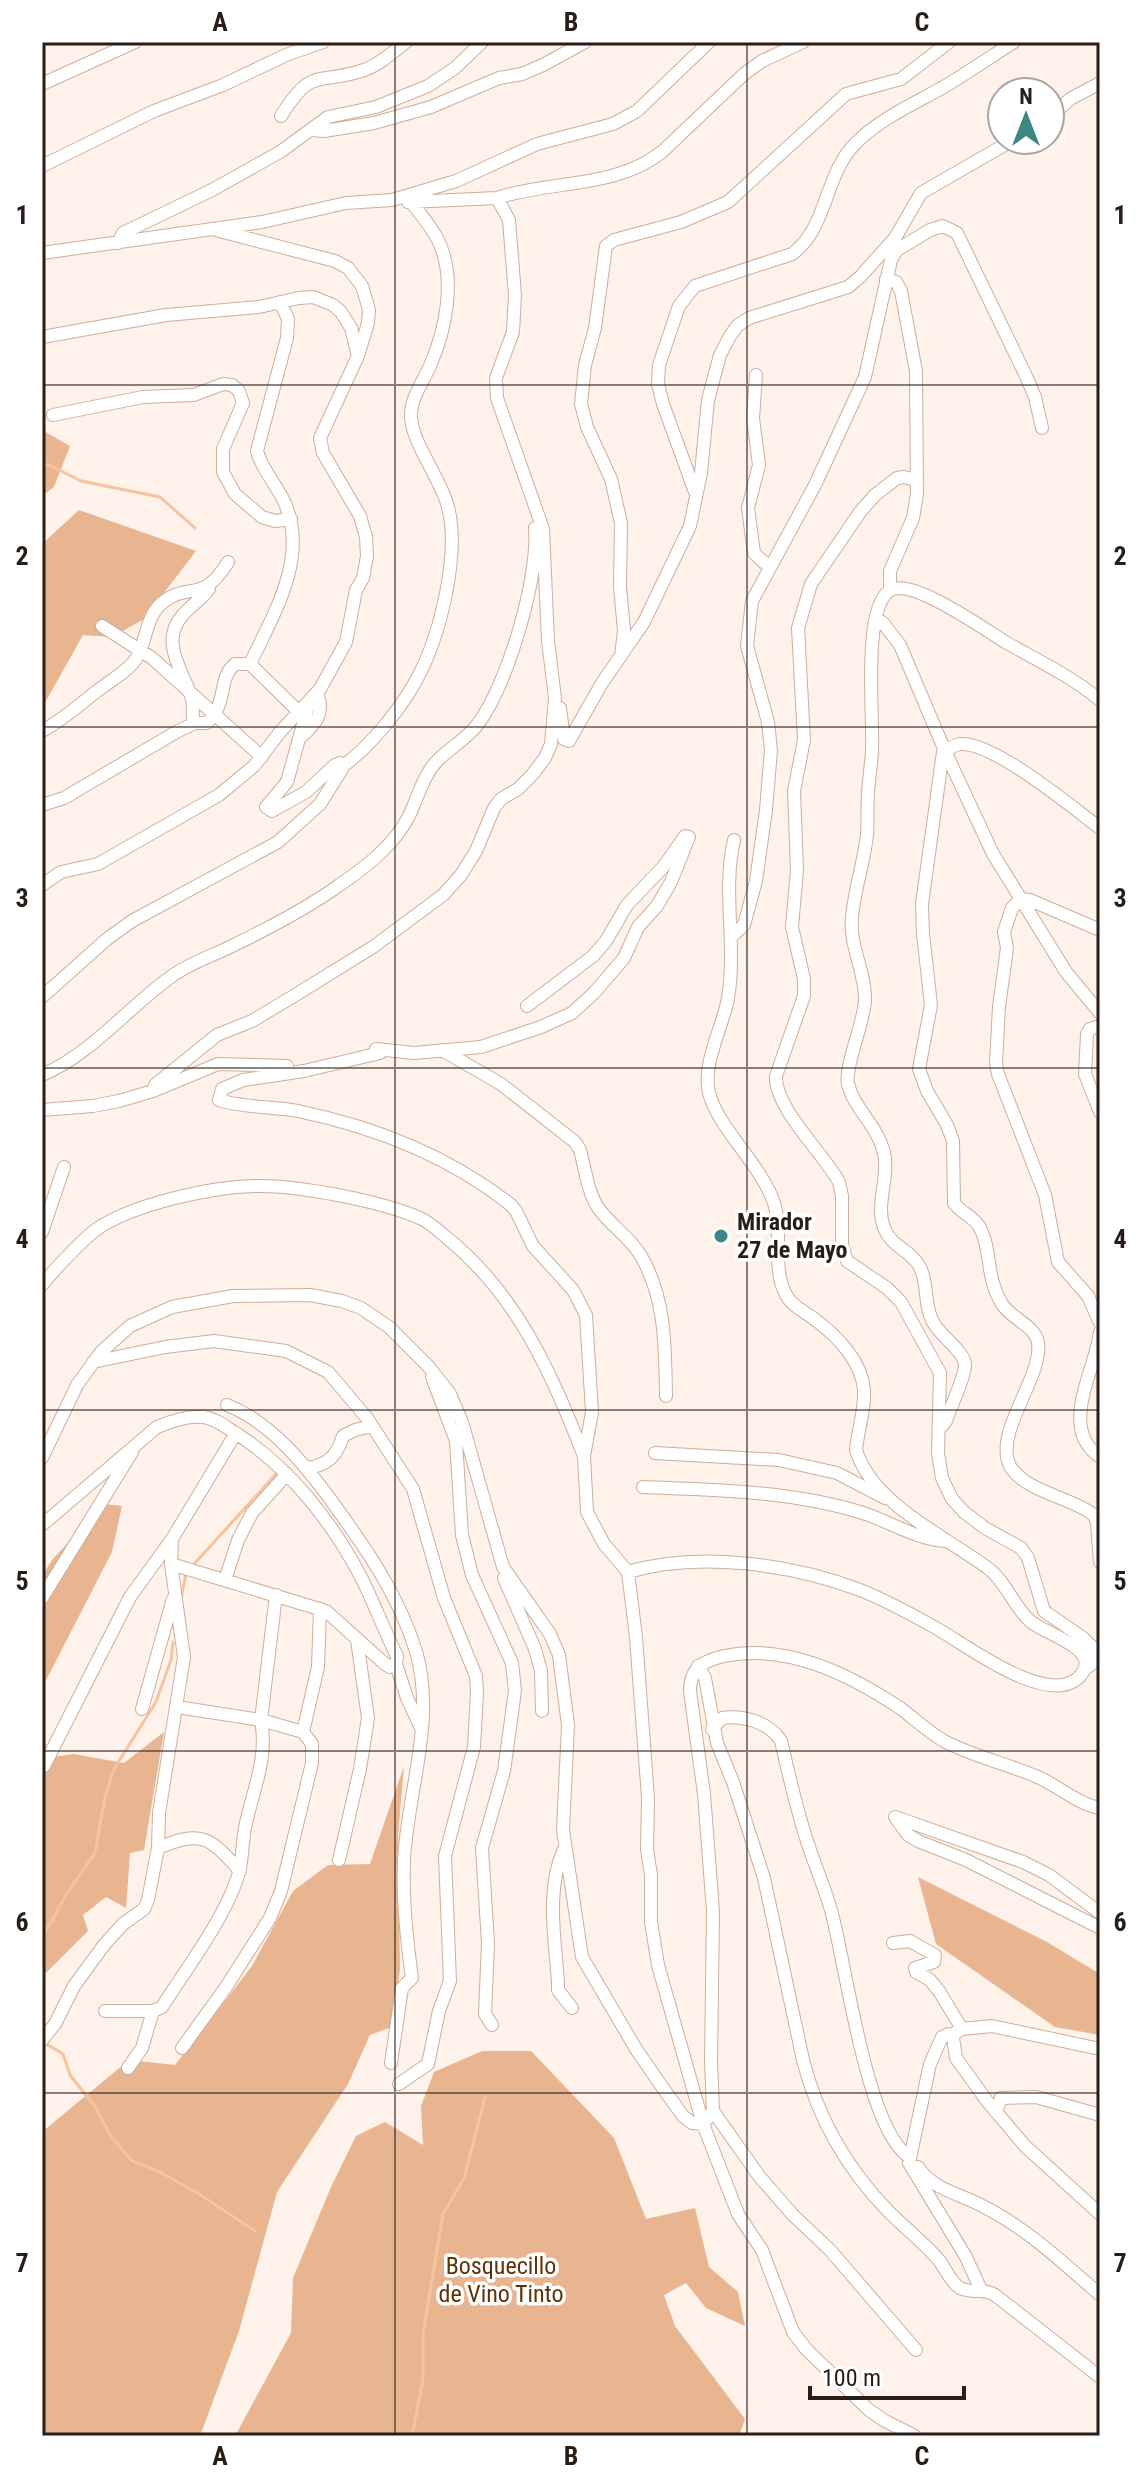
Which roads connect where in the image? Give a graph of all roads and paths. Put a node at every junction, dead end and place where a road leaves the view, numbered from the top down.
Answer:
1 (135, 42) edge
2 (323, 42) edge
3 (406, 42) edge
4 (482, 42) edge
5 (585, 42) edge
6 (709, 42) edge
7 (803, 42) edge
8 (949, 42) edge
9 (1014, 42) edge
10 (1100, 83) edge
11 (42, 84) edge
12 (1066, 103) edge
13 (281, 116) dead end
14 (311, 130) junction
15 (986, 156) edge
16 (42, 166) edge
17 (497, 198) junction
18 (392, 200) junction
19 (411, 202) junction
20 (212, 229) junction
21 (118, 243) junction
22 (42, 253) edge
23 (886, 279) junction
24 (280, 302) junction
25 (42, 337) edge
26 (358, 356) junction
27 (756, 375) dead end
28 (53, 415) dead end
29 (1042, 428) dead end
30 (916, 480) junction
31 (697, 495) junction
32 (536, 509) junction
33 (291, 519) junction
34 (228, 562) dead end
35 (769, 567) junction
36 (209, 586) junction
37 (890, 590) junction
38 (876, 618) junction
39 (102, 626) dead end
40 (140, 650) junction
41 (621, 656) junction
42 (250, 664) junction
43 (188, 691) junction
44 (554, 692) junction
45 (313, 698) junction
46 (1100, 700) edge
47 (299, 712) junction
48 (215, 715) junction
49 (195, 723) junction
50 (42, 731) edge
51 (945, 751) junction
52 (262, 757) junction
53 (343, 766) junction
54 (42, 805) edge
55 (1100, 828) edge
56 (734, 840) dead end
57 (42, 885) edge
58 (1021, 899) junction
59 (1100, 930) edge
60 (732, 936) junction
61 (42, 997) edge
62 (527, 1006) dead end
63 (1100, 1013) edge
64 (1099, 1027) edge
65 (382, 1050) junction
66 (442, 1050) junction
67 (42, 1075) edge
68 (1094, 1088) edge
69 (153, 1091) junction
70 (42, 1110) edge
71 (1100, 1112) edge
72 (64, 1167) dead end
73 (42, 1232) edge
74 (42, 1285) edge
75 (1100, 1323) edge
76 (1100, 1332) edge
77 (93, 1362) junction
78 (429, 1367) junction
79 (666, 1396) dead end
80 (227, 1405) dead end
81 (372, 1426) junction
82 (939, 1428) junction
83 (236, 1433) junction
84 (137, 1443) junction
85 (655, 1453) dead end
86 (584, 1456) junction
87 (1100, 1457) edge
88 (42, 1458) edge
89 (306, 1468) junction
90 (287, 1474) junction
91 (643, 1487) dead end
92 (895, 1502) junction
93 (42, 1525) edge
94 (172, 1539) junction
95 (945, 1541) junction
96 (1100, 1562) edge
97 (171, 1564) junction
98 (503, 1567) junction
99 (628, 1572) junction
100 (225, 1580) junction
101 (175, 1592) junction
102 (276, 1595) junction
103 (42, 1598) edge
104 (320, 1609) junction
105 (357, 1640) junction
106 (396, 1664) junction
107 (698, 1666) junction
108 (1085, 1669) junction
109 (177, 1707) junction
110 (142, 1709) dead end
111 (542, 1711) dead end
112 (261, 1720) junction
113 (422, 1729) junction
114 (712, 1729) junction
115 (303, 1732) junction
116 (44, 1766) edge
117 (1097, 1803) edge
118 (158, 1848) junction
119 (564, 1848) junction
120 (339, 1860) dead end
121 (240, 1871) junction
122 (1100, 1913) edge
123 (1100, 1928) edge
124 (893, 1943) dead end
125 (572, 2008) dead end
126 (105, 2011) dead end
127 (153, 2011) junction
128 (492, 2025) dead end
129 (957, 2032) junction
130 (42, 2040) edge
131 (182, 2048) dead end
132 (1100, 2049) edge
133 (391, 2063) dead end
134 (128, 2068) dead end
135 (399, 2084) dead end
136 (713, 2111) junction
137 (996, 2112) junction
138 (1100, 2115) edge
139 (703, 2124) junction
140 (909, 2153) junction
141 (1100, 2214) edge
142 (981, 2290) junction
143 (1100, 2295) edge
144 (916, 2350) dead end
145 (1100, 2377) edge
146 (915, 2436) edge

1 - 11 street
2 - 16 street
3 - 13 street
4 - 14 street
5 - 14 street
6 - 18 street
7 - 17 street
8 - 41 street
9 - 31 street
10 - 12 street
14 - 21 street
15 - 31 street
17 - 19 street
17 - 32 street
18 - 19 street
18 - 20 street
19 - 53 street
20 - 21 street
20 - 26 street
21 - 22 street
23 - 29 street
23 - 30 street
23 - 35 street
24 - 25 street
24 - 26 street
24 - 33 street
26 - 45 street
27 - 35 street
28 - 33 street
30 - 37 street
30 - 82 street
31 - 41 street
32 - 44 street
32 - 67 street
33 - 42 street
34 - 36 street
35 - 60 street
36 - 40 street
36 - 43 street
37 - 38 street
37 - 46 street
38 - 51 street
38 - 82 street
39 - 40 street
40 - 43 street
40 - 50 street
41 - 44 street
42 - 47 street
42 - 48 street
43 - 48 street
43 - 49 street
44 - 69 street
45 - 47 street
45 - 53 street
47 - 52 street
48 - 49 street
48 - 52 street
49 - 54 street
51 - 55 street
51 - 58 street
51 - 96 street
52 - 57 street
53 - 61 street
56 - 60 street
58 - 59 street
58 - 63 street
58 - 75 street
60 - 92 street
62 - 66 street
64 - 68 street
65 - 66 street
65 - 69 street
65 - 86 street
66 - 79 street
68 - 71 street
69 - 70 street
72 - 73 street
74 - 86 street
76 - 87 street
77 - 78 street
77 - 81 street
77 - 88 street
78 - 98 street
78 - 128 street
80 - 89 street
81 - 89 street
81 - 135 street
82 - 108 street
83 - 84 street
83 - 90 street
83 - 94 street
84 - 93 street
84 - 103 street
85 - 92 street
86 - 99 street
89 - 113 street
90 - 100 street
90 - 106 street
91 - 95 street
92 - 95 street
94 - 97 street
94 - 116 street
95 - 108 street
97 - 100 street
97 - 101 street
98 - 111 street
98 - 119 street
99 - 108 street
99 - 139 street
100 - 102 street
101 - 109 street
101 - 110 street
102 - 104 street
102 - 112 street
104 - 105 street
104 - 115 street
105 - 106 street
105 - 120 street
106 - 113 street
107 - 114 street
107 - 117 street
107 - 136 street
109 - 112 street
109 - 118 street
112 - 115 street
112 - 121 street
113 - 133 street
114 - 140 street
114 - 142 street
115 - 131 street
118 - 121 street
118 - 130 street
119 - 125 street
119 - 139 street
121 - 127 street
122 - 123 street
124 - 129 street
126 - 127 street
127 - 134 street
129 - 132 street
129 - 137 street
129 - 140 street
136 - 139 street
136 - 144 street
137 - 138 street
137 - 141 street
139 - 146 street
140 - 142 street
140 - 143 street
142 - 145 street

